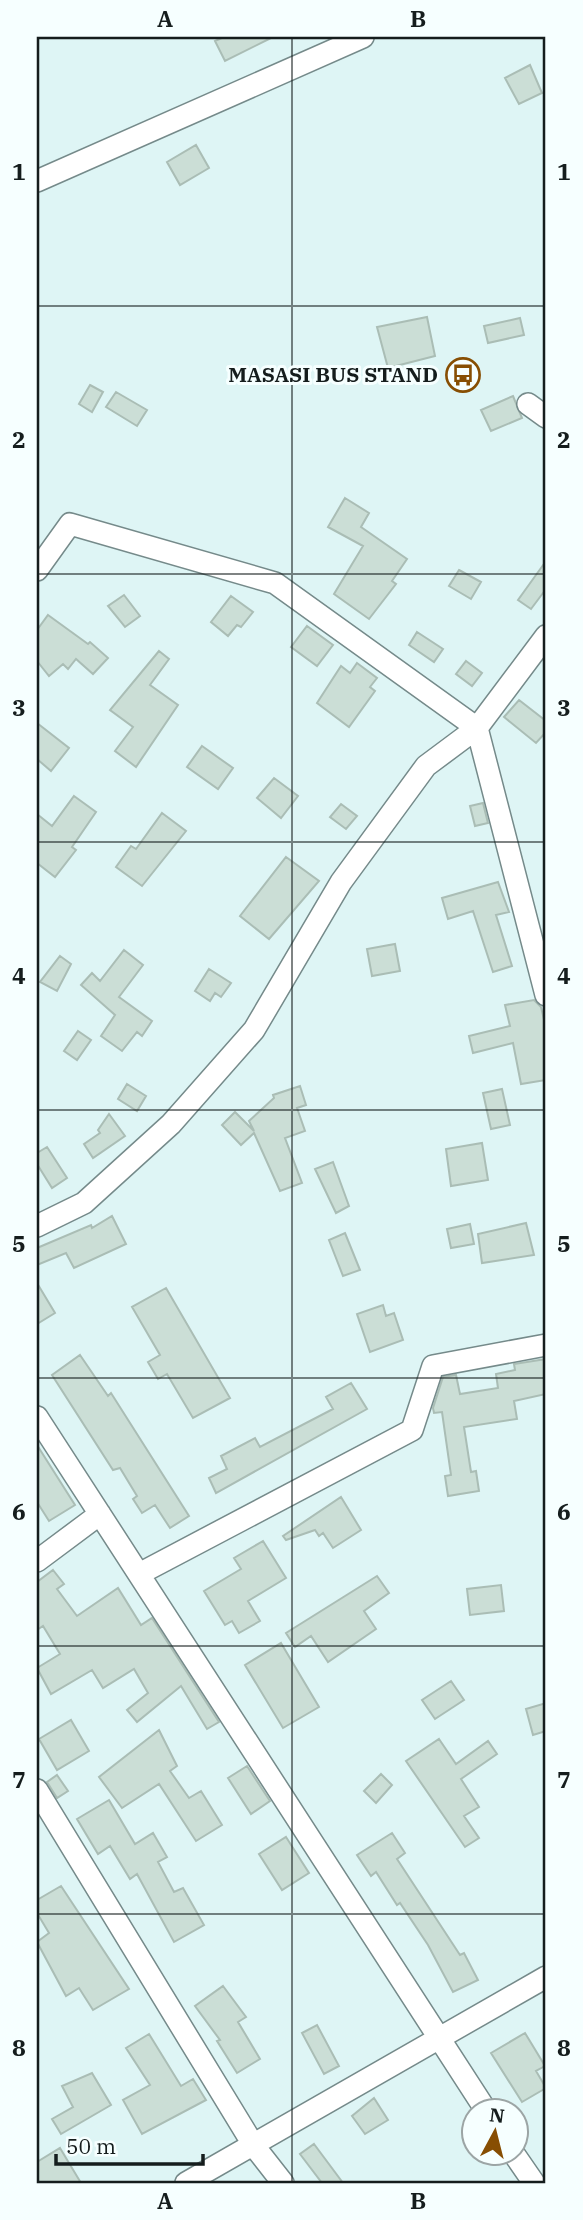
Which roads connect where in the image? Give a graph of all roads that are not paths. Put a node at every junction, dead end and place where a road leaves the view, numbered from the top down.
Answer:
1 (363, 37) edge
2 (37, 181) edge
3 (528, 404) dead end
4 (546, 416) edge
5 (37, 570) edge
6 (546, 636) edge
7 (477, 728) junction
8 (546, 995) edge
9 (37, 1226) edge
10 (546, 1345) edge
11 (37, 1417) edge
12 (100, 1514) junction
13 (37, 1561) edge
14 (139, 1574) junction
15 (37, 1790) edge
16 (546, 1977) edge
17 (439, 2039) junction
18 (478, 2098) edge
19 (254, 2146) junction
20 (524, 2168) edge
21 (186, 2183) edge
22 (283, 2183) edge
23 (534, 2183) edge

1 - 2 street
3 - 4 street
5 - 7 street
6 - 7 street
7 - 8 street
7 - 9 street
10 - 14 street
11 - 12 street
12 - 13 street
12 - 14 street
14 - 17 street
15 - 19 street
16 - 17 street
17 - 18 street
17 - 19 street
19 - 21 street
19 - 22 street
20 - 23 street

